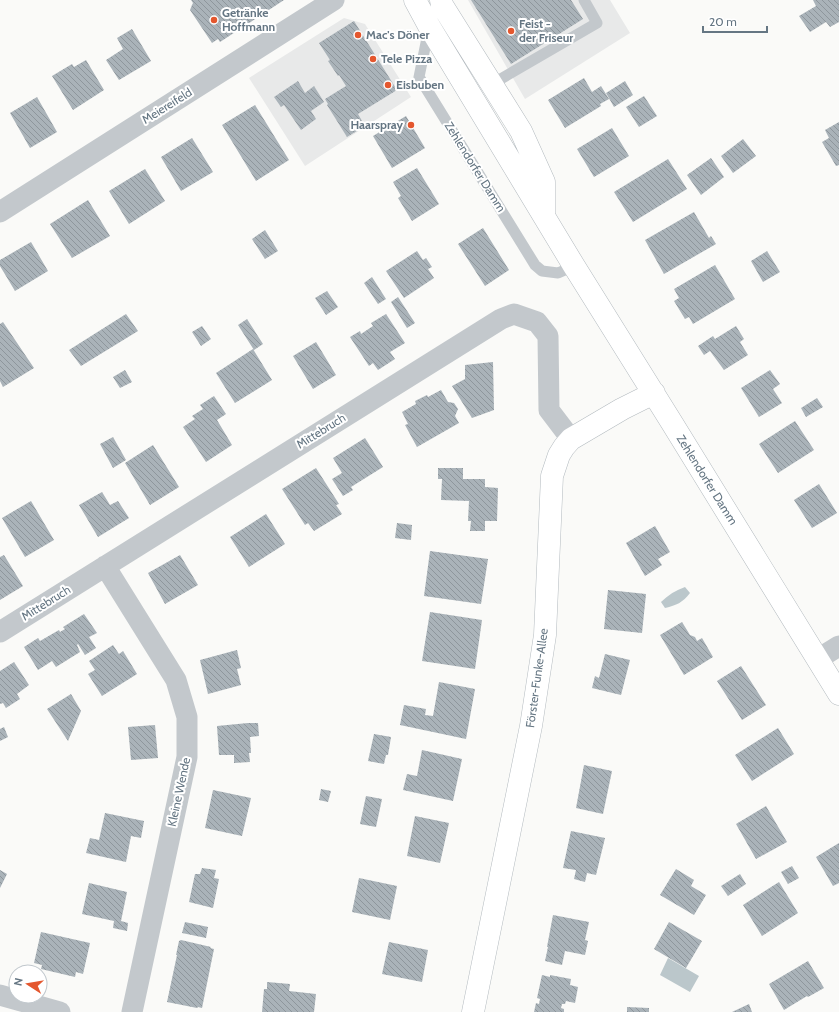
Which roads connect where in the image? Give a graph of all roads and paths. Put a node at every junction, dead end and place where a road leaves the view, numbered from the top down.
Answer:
1 (334, 0) edge
2 (415, 0) edge
3 (441, 0) edge
4 (584, 0) edge
5 (429, 26) junction
6 (492, 84) junction
7 (0, 212) edge
8 (544, 215) junction
9 (574, 266) junction
10 (654, 393) junction
11 (571, 439) junction
12 (105, 566) junction
13 (0, 632) edge
14 (829, 653) edge
15 (839, 694) edge
16 (0, 995) edge
17 (60, 1012) edge
18 (132, 1012) edge
19 (473, 1012) edge

1 - 7 street, Meiereifeld
2 - 5 street, Zehlendorfer Damm
3 - 6 street
4 - 6 lane
5 - 8 street, Zehlendorfer Damm
5 - 9 lane, Zehlendorfer Damm
6 - 8 street
8 - 9 street, Zehlendorfer Damm
9 - 10 street, Zehlendorfer Damm
10 - 11 street, Förster-Funke-Allee
10 - 14 street, Zehlendorfer Damm
11 - 12 street, Mittebruch
11 - 19 street, Förster-Funke-Allee
12 - 13 street, Mittebruch
12 - 18 street, Kleine Wende
14 - 15 street, Zehlendorfer Damm
16 - 17 street

